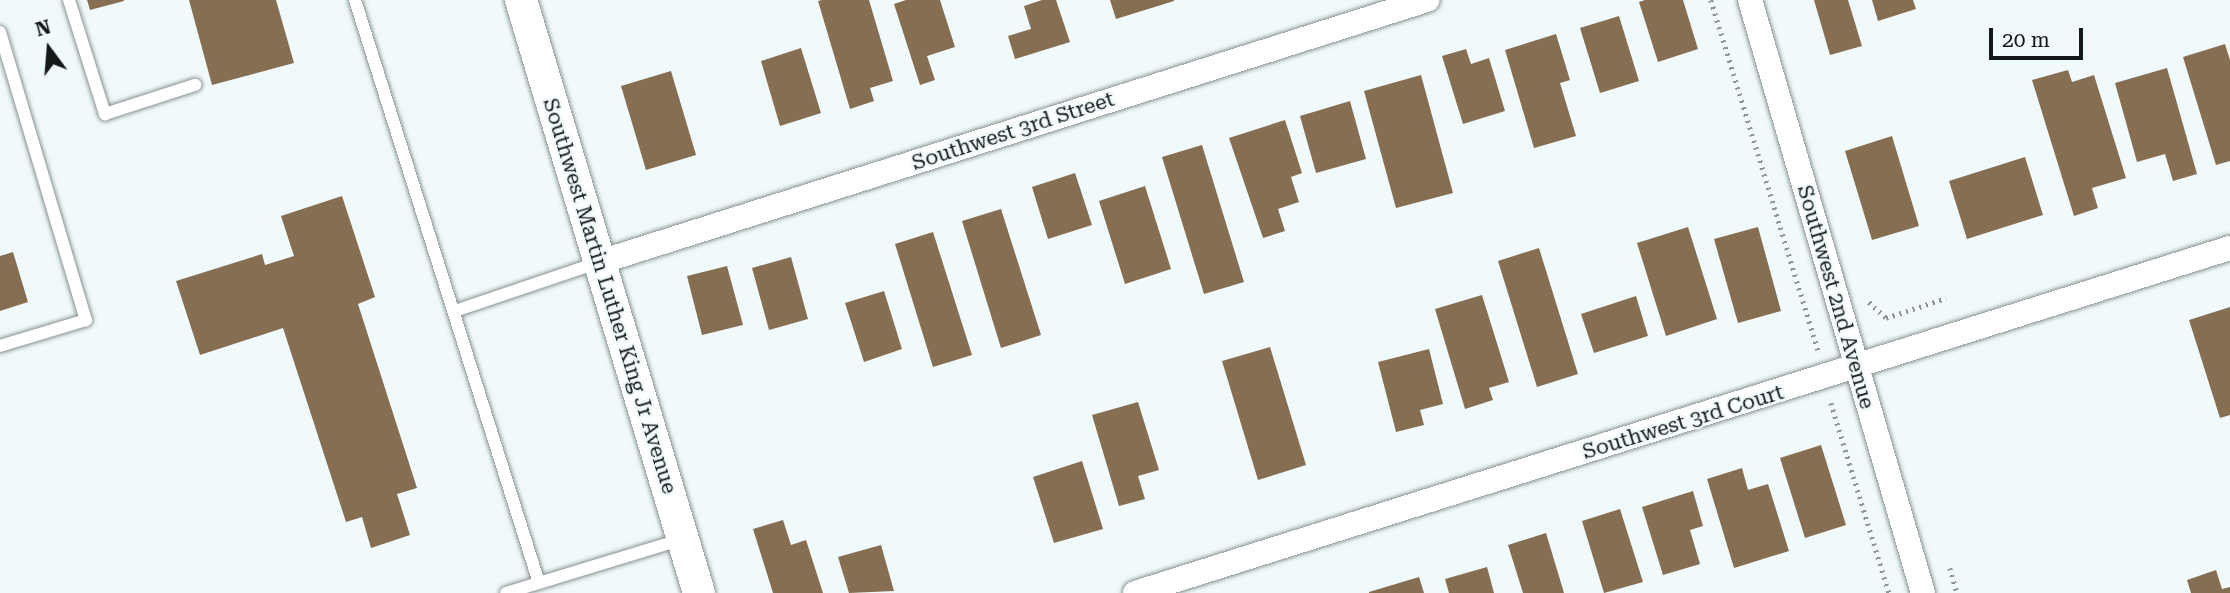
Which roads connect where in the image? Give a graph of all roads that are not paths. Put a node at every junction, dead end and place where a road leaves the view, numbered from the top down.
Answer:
1 (69, 0) edge
2 (355, 0) edge
3 (522, 0) edge
4 (1427, 0) edge
5 (1749, 0) edge
6 (0, 32) edge
7 (195, 85) dead end
8 (2230, 248) edge
9 (600, 262) junction
10 (455, 311) junction
11 (0, 346) edge
12 (1856, 368) junction
13 (683, 539) junction
14 (539, 583) junction
15 (506, 593) edge
16 (699, 593) edge
17 (1135, 593) edge
18 (1923, 593) edge

1 - 7 lane
2 - 10 lane
3 - 9 street, Southwest Martin Luther King Jr Avenue
4 - 9 street, Southwest 3rd Street
5 - 12 street, Southwest 2nd Avenue
6 - 11 lane
8 - 12 street, Southwest 3rd Court
9 - 10 lane
9 - 13 street, Southwest Martin Luther King Jr Avenue
10 - 14 lane
12 - 17 street, Southwest 3rd Court
12 - 18 street, Southwest 2nd Avenue
13 - 14 lane
13 - 16 street, Southwest Martin Luther King Jr Avenue
14 - 15 lane

